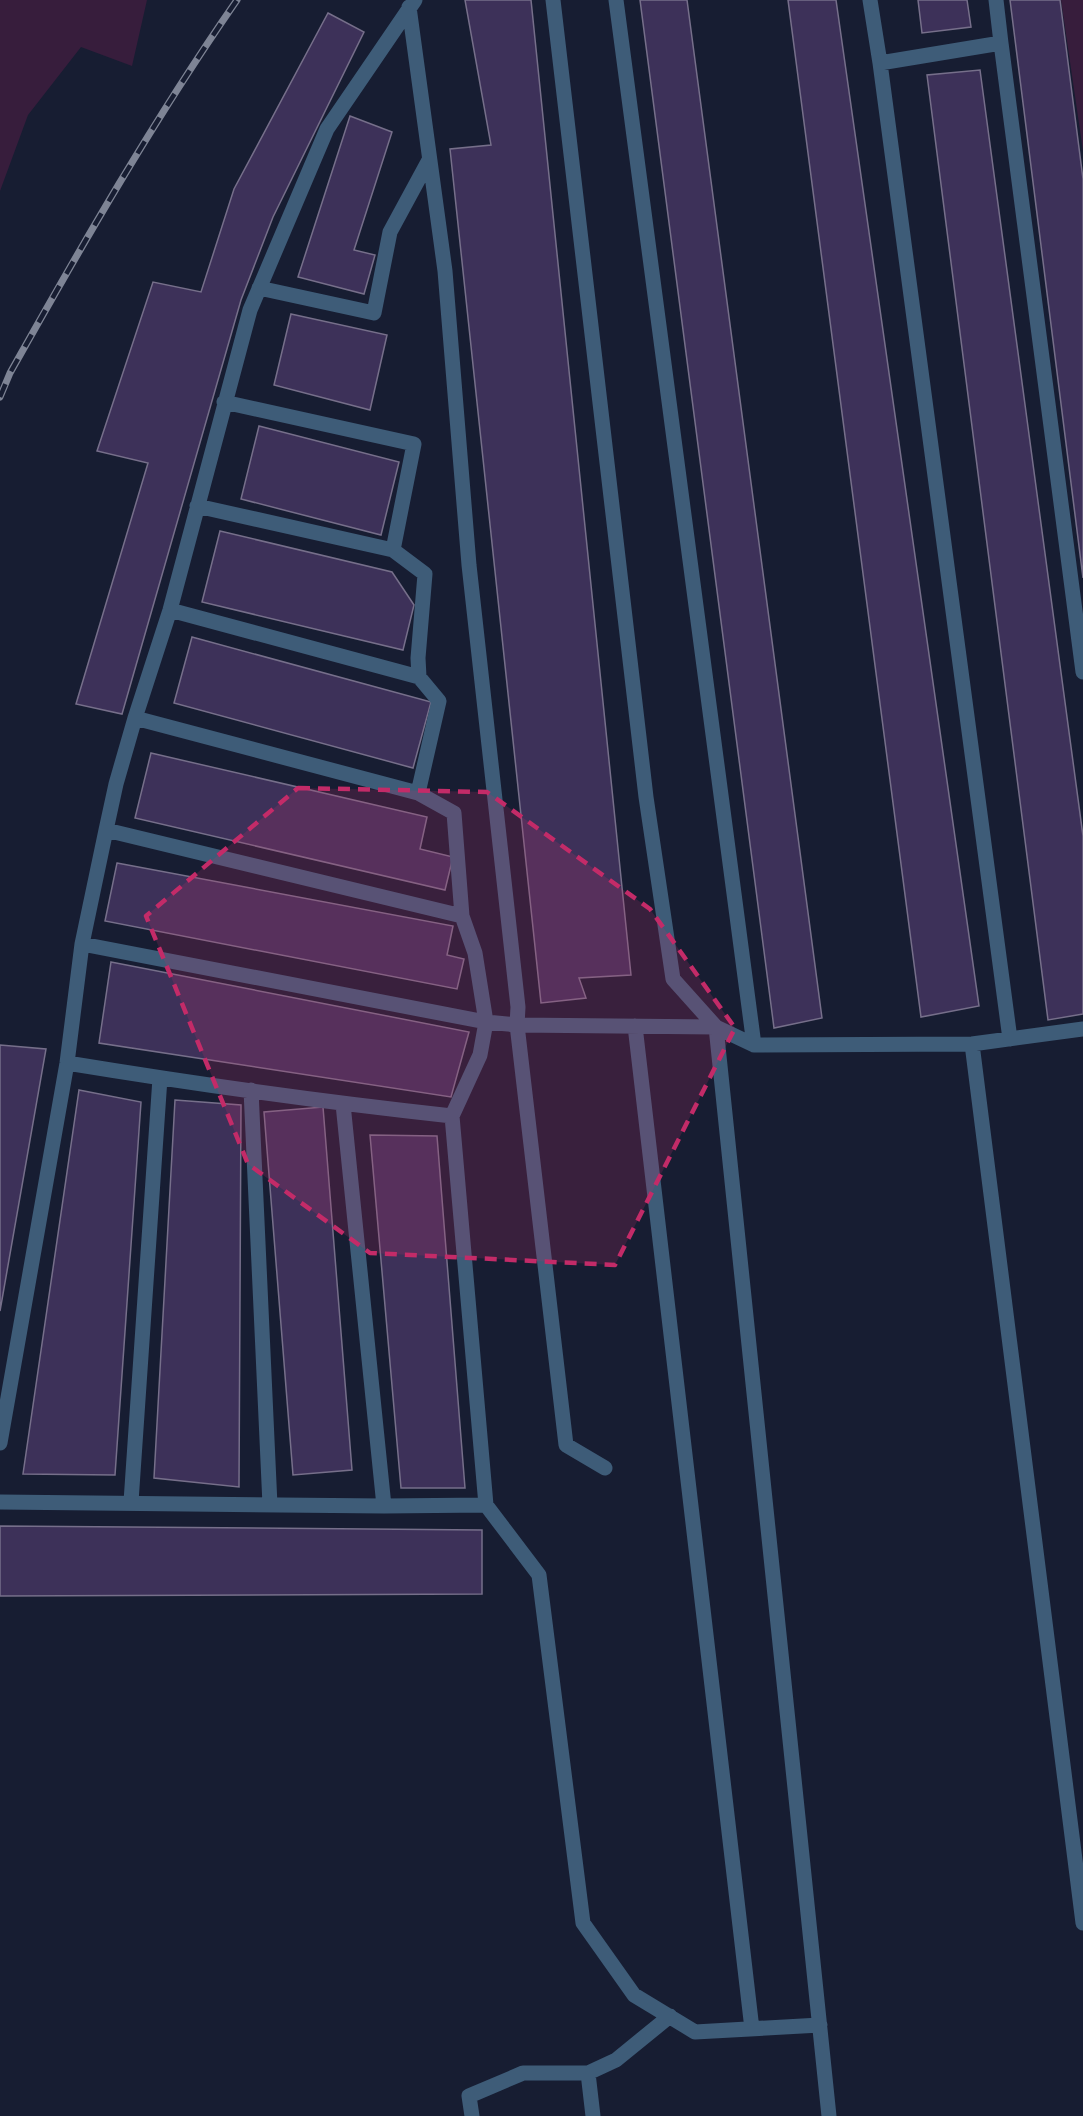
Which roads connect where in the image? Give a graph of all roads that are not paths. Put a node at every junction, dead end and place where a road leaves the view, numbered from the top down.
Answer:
1 (553, 0) edge
2 (616, 0) edge
3 (870, 0) edge
4 (996, 0) edge
5 (412, 3) edge
6 (1001, 43) junction
7 (880, 63) junction
8 (429, 160) junction
9 (260, 288) junction
10 (224, 402) junction
11 (197, 506) junction
12 (393, 550) junction
13 (170, 610) junction
14 (1083, 672) edge
15 (419, 677) junction
16 (135, 718) junction
17 (418, 793) junction
18 (106, 830) junction
19 (462, 916) junction
20 (82, 944) junction
21 (486, 1022) junction
22 (517, 1025) junction
23 (635, 1026) junction
24 (716, 1027) junction
25 (1083, 1029) edge
26 (1010, 1039) junction
27 (972, 1044) junction
28 (754, 1046) junction
29 (68, 1063) junction
30 (160, 1078) junction
31 (251, 1090) junction
32 (343, 1104) junction
33 (452, 1116) junction
34 (0, 1443) edge
35 (605, 1468) dead end
36 (0, 1502) edge
37 (131, 1502) junction
38 (270, 1505) junction
39 (486, 1505) junction
40 (384, 1506) junction
41 (1083, 1923) edge
42 (670, 2016) junction
43 (820, 2025) junction
44 (752, 2029) junction
45 (588, 2073) junction
46 (472, 2116) edge
47 (593, 2116) edge
48 (829, 2116) edge

1 - 24 lane
2 - 28 lane
3 - 7 lane
4 - 6 lane
5 - 8 lane
5 - 9 lane
6 - 7 lane
6 - 14 lane
7 - 26 lane
8 - 9 lane
8 - 22 lane
9 - 10 lane
10 - 11 lane
10 - 12 lane
11 - 12 lane
11 - 13 lane
12 - 15 lane
13 - 15 lane
13 - 16 lane
15 - 17 lane
16 - 17 lane
16 - 18 lane
17 - 19 lane
18 - 19 lane
18 - 20 lane
19 - 21 lane
20 - 21 lane
20 - 29 lane
21 - 22 lane
21 - 33 lane
22 - 23 lane
22 - 35 lane
23 - 24 lane
23 - 44 lane
24 - 28 lane
24 - 43 lane
25 - 26 lane
26 - 27 lane
27 - 28 lane
27 - 41 lane
29 - 30 lane
29 - 34 lane
30 - 31 lane
30 - 37 lane
31 - 32 lane
31 - 38 lane
32 - 33 lane
32 - 40 lane
33 - 39 lane
36 - 37 lane
37 - 38 lane
38 - 40 lane
39 - 40 lane
39 - 42 lane
42 - 44 lane
42 - 45 lane
43 - 44 lane
43 - 48 lane
45 - 46 lane
45 - 47 lane

